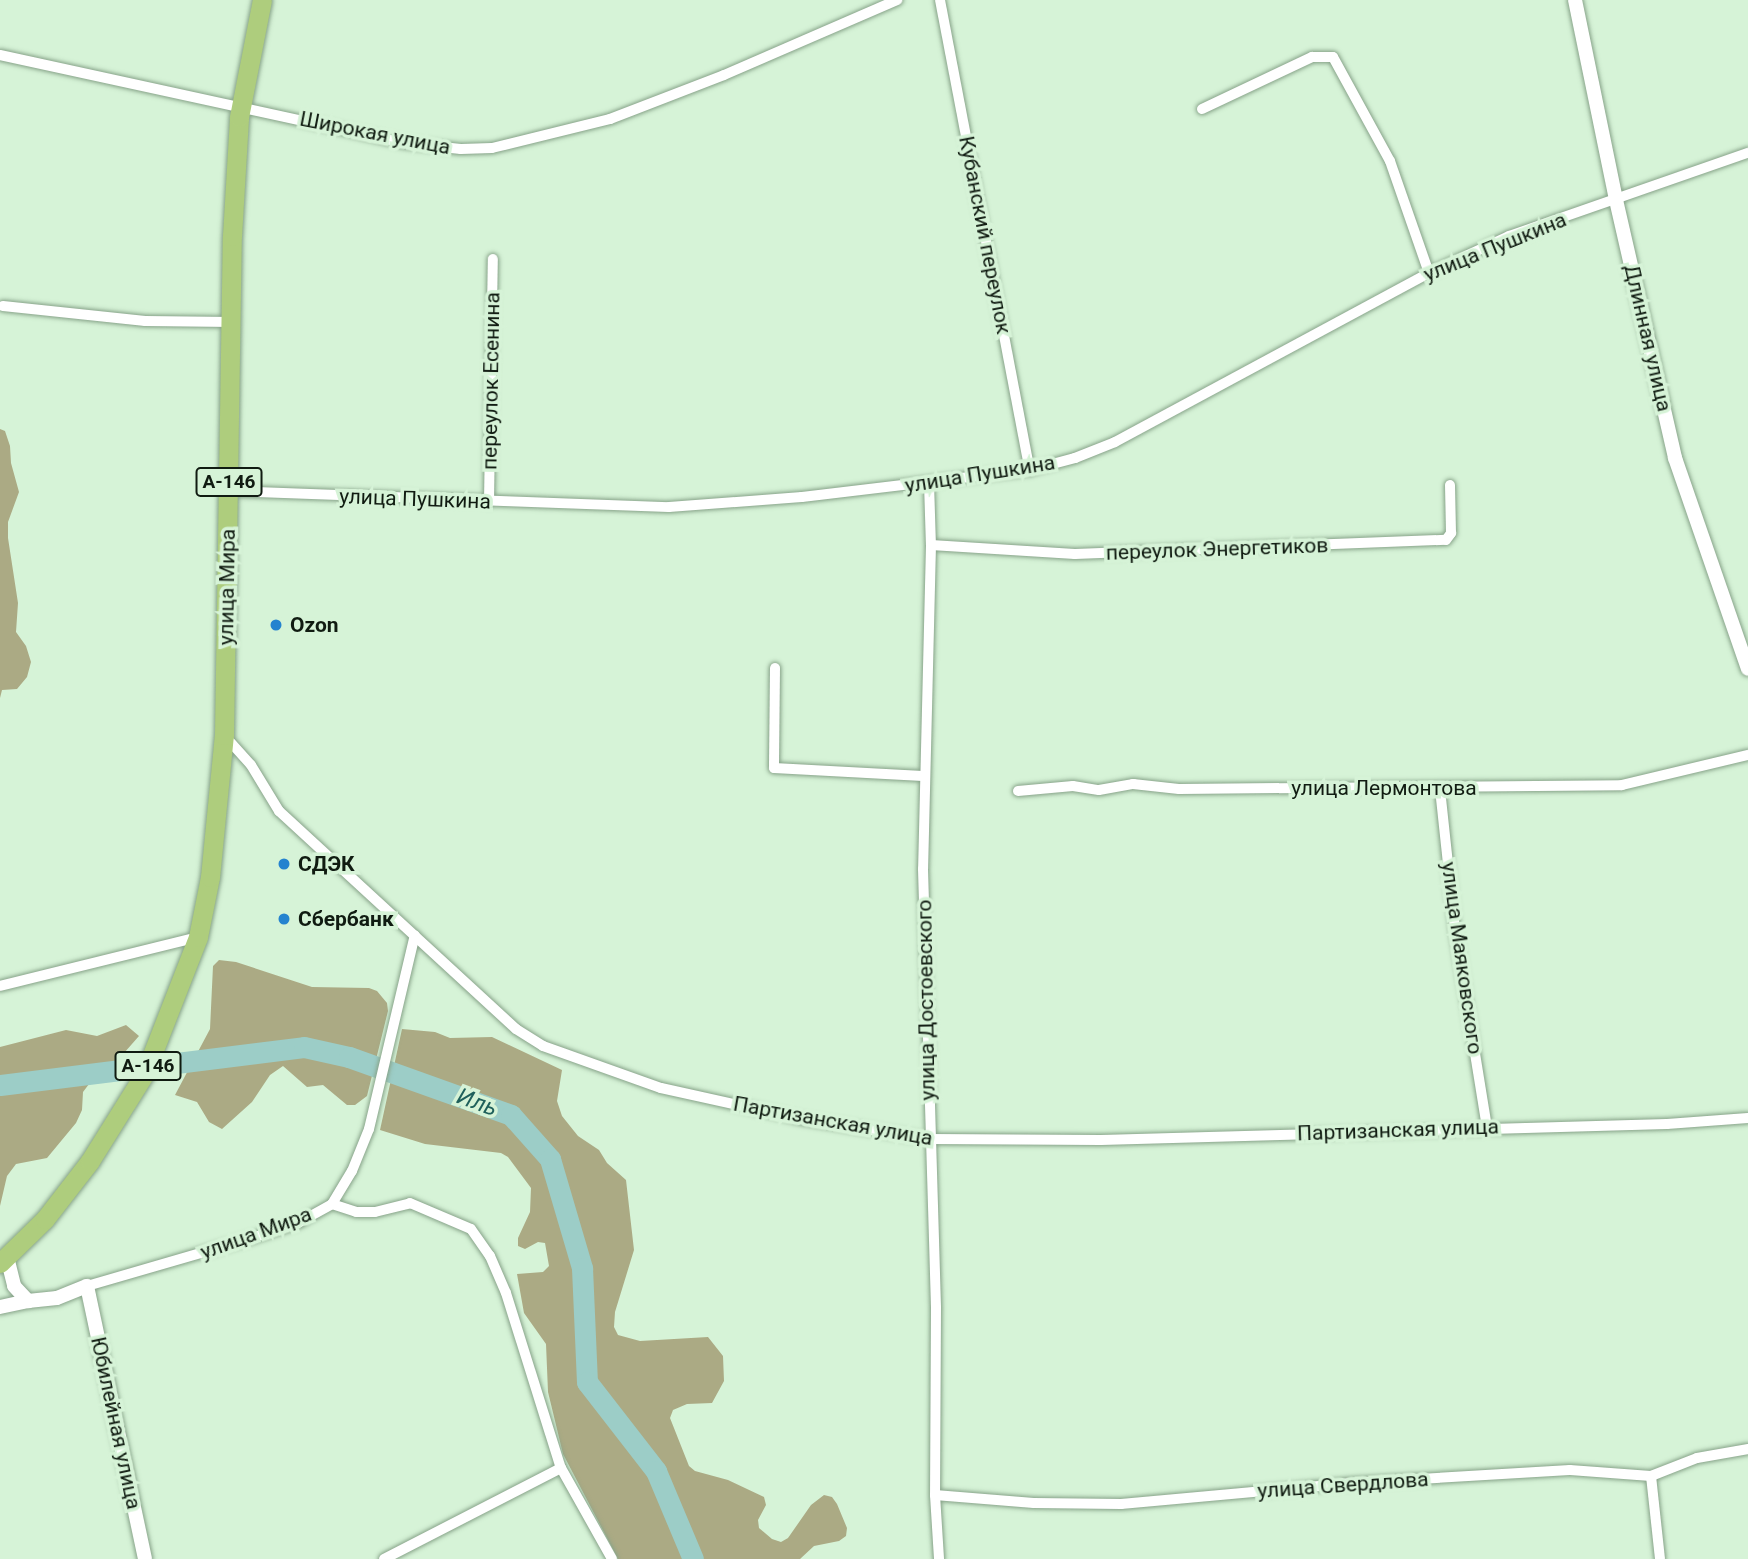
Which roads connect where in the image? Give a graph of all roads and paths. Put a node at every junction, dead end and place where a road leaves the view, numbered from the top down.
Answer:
1 (262, 0) edge
2 (897, 0) edge
3 (940, 0) edge
4 (1575, 0) edge
5 (0, 55) edge
6 (240, 108) junction
7 (1202, 109) dead end
8 (1748, 153) edge
9 (1616, 200) junction
10 (493, 259) dead end
11 (1429, 273) junction
12 (3, 306) dead end
13 (233, 322) junction
14 (1030, 470) junction
15 (929, 483) junction
16 (1450, 485) dead end
17 (229, 491) junction
18 (489, 502) junction
19 (931, 545) junction
20 (775, 668) dead end
21 (1748, 669) edge
22 (224, 735) junction
23 (1748, 755) edge
24 (923, 776) junction
25 (1440, 789) junction
26 (1018, 791) dead end
27 (415, 935) junction
28 (198, 937) junction
29 (0, 986) edge
30 (1748, 1118) edge
31 (1488, 1127) junction
32 (929, 1139) junction
33 (332, 1204) junction
34 (4, 1260) edge
35 (87, 1286) junction
36 (27, 1301) junction
37 (0, 1307) edge
38 (1748, 1449) edge
39 (561, 1468) junction
40 (1651, 1476) junction
41 (935, 1495) junction
42 (145, 1559) edge
43 (384, 1559) edge
44 (612, 1559) edge
45 (939, 1559) edge
46 (1660, 1559) edge

1 - 6 highway, улица Мира / А-146
2 - 6 street, Широкая улица
3 - 14 street, Кубанский переулок
4 - 9 main road, Длинная улица
5 - 6 street, Широкая улица
6 - 13 highway, улица Мира / А-146
7 - 11 street
8 - 9 street, улица Пушкина
9 - 11 street, улица Пушкина
9 - 21 main road, Длинная улица
10 - 18 street, переулок Есенина
11 - 14 street, улица Пушкина
12 - 13 street
13 - 17 highway, улица Мира / А-146
14 - 15 street, улица Пушкина
15 - 18 street, улица Пушкина
15 - 19 street, улица Достоевского
16 - 19 street, переулок Энергетиков
17 - 18 street, улица Пушкина
17 - 22 highway, улица Мира / А-146
19 - 24 street, улица Достоевского
20 - 24 street
22 - 27 street, Партизанская улица
22 - 28 highway, улица Мира / А-146
23 - 25 street, улица Лермонтова
24 - 32 street, улица Достоевского
25 - 26 street, улица Лермонтова
25 - 31 street, улица Маяковского
27 - 32 street, Партизанская улица
27 - 33 street, улица Мира
28 - 29 street
28 - 34 highway, улица Мира / А-146
30 - 31 street, Партизанская улица
31 - 32 street, Партизанская улица
32 - 41 street, улица Достоевского
33 - 35 street, улица Мира
33 - 39 street
34 - 36 main road
35 - 36 main road, улица Мира
35 - 42 main road, Юбилейная улица
36 - 37 main road, улица Мира
38 - 40 street, улица Свердлова
39 - 43 street
39 - 44 street
40 - 41 street, улица Свердлова
40 - 46 street
41 - 45 street, улица Достоевского

